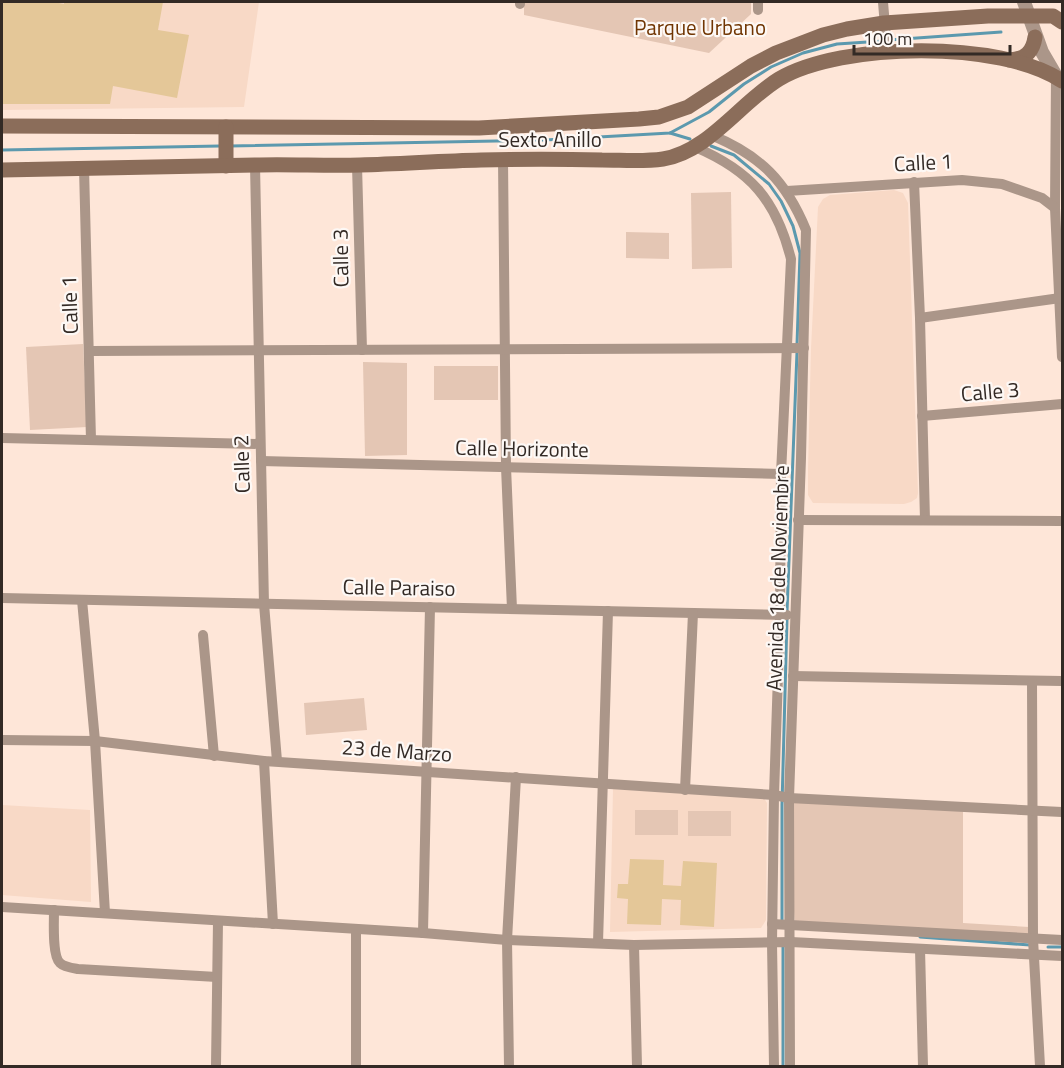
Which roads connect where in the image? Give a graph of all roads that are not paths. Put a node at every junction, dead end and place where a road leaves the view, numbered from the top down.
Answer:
1 (883, 2) edge
2 (1027, 8) edge
3 (1062, 22) edge
4 (884, 28) junction
5 (1035, 37) junction
6 (886, 49) junction
7 (1010, 60) junction
8 (1059, 79) edge
9 (2, 126) edge
10 (226, 131) junction
11 (711, 135) junction
12 (695, 147) junction
13 (503, 159) junction
14 (226, 160) junction
15 (255, 165) junction
16 (357, 165) junction
17 (84, 168) junction
18 (2, 170) edge
19 (914, 182) junction
20 (787, 191) junction
21 (1055, 208) junction
22 (1060, 298) junction
23 (920, 318) junction
24 (795, 348) junction
25 (504, 349) junction
26 (259, 350) junction
27 (362, 350) junction
28 (90, 351) junction
29 (1062, 357) edge
30 (1062, 404) edge
31 (922, 416) junction
32 (2, 438) edge
33 (91, 440) junction
34 (260, 444) junction
35 (261, 462) junction
36 (506, 467) junction
37 (781, 474) junction
38 (798, 520) junction
39 (925, 520) junction
40 (1062, 521) edge
41 (2, 598) edge
42 (82, 600) junction
43 (264, 604) junction
44 (430, 608) junction
45 (512, 609) junction
46 (608, 612) junction
47 (693, 613) junction
48 (788, 615) junction
49 (203, 635) dead end
50 (793, 676) junction
51 (1032, 681) junction
52 (1062, 681) edge
53 (2, 740) edge
54 (95, 741) junction
55 (214, 756) junction
56 (264, 761) junction
57 (277, 761) junction
58 (427, 771) junction
59 (516, 777) junction
60 (602, 782) junction
61 (685, 790) junction
62 (782, 797) junction
63 (1031, 812) junction
64 (1062, 812) edge
65 (2, 908) edge
66 (54, 910) junction
67 (105, 913) junction
68 (218, 921) junction
69 (273, 924) junction
70 (783, 925) junction
71 (356, 929) junction
72 (423, 933) junction
73 (1032, 939) junction
74 (507, 940) junction
75 (1062, 940) edge
76 (789, 941) junction
77 (598, 943) junction
78 (774, 943) junction
79 (634, 945) junction
80 (920, 948) junction
81 (1035, 955) junction
82 (1062, 956) edge
83 (217, 977) junction
84 (216, 1066) edge
85 (356, 1066) edge
86 (509, 1066) edge
87 (637, 1066) edge
88 (774, 1066) edge
89 (790, 1066) edge
90 (923, 1066) edge
91 (1040, 1066) edge

1 - 4 street
2 - 3 main road, Sexto Anillo
2 - 4 main road, Sexto Anillo
2 - 5 street
4 - 6 street
4 - 10 main road, Sexto Anillo
5 - 7 main road
5 - 8 street
6 - 7 main road, Sexto Anillo
6 - 11 main road, Sexto Anillo
7 - 8 main road, Sexto Anillo
8 - 21 street
9 - 10 main road, Sexto Anillo
10 - 14 main road
11 - 12 main road, Sexto Anillo
11 - 20 street, Avenida 18 de Noviembre
12 - 13 main road, Sexto Anillo
12 - 24 street, Avenida 18 de Noviembre
13 - 16 main road, Sexto Anillo
13 - 25 street
14 - 15 main road, Sexto Anillo
14 - 17 main road, Sexto Anillo
15 - 16 main road, Sexto Anillo
15 - 26 street, Calle 2
16 - 27 street, Calle 3
17 - 18 main road, Sexto Anillo
17 - 28 street, Calle 1
19 - 20 street, Calle 1
19 - 21 street, Calle 1
19 - 23 street
20 - 24 street, Avenida 18 de Noviembre
21 - 22 street
22 - 23 street
22 - 29 street
23 - 31 street
24 - 25 street
24 - 37 street, Avenida 18 de Noviembre
24 - 38 street, Avenida 18 de Noviembre
25 - 27 street
25 - 36 street
26 - 27 street
26 - 28 street
26 - 34 street, Calle 2
28 - 33 street, Calle 1
30 - 31 street, Calle 3
31 - 39 street
32 - 33 street
33 - 34 street
34 - 35 street, Calle 2
35 - 36 street, Calle Horizonte
35 - 43 street, Calle 2
36 - 37 street, Calle Horizonte
36 - 45 street
37 - 48 street, Avenida 18 de Noviembre
38 - 39 street
38 - 48 street, Avenida 18 de Noviembre
39 - 40 street
41 - 42 street, Calle Paraiso
42 - 43 street, Calle Paraiso
42 - 54 street
43 - 44 street, Calle Paraiso
43 - 57 street, Calle 2
44 - 45 street, Calle Paraiso
44 - 58 street
45 - 46 street, Calle Paraiso
46 - 47 street, Calle Paraiso
46 - 60 street
47 - 48 street, Calle Paraiso
47 - 61 street
48 - 50 street, Avenida 18 de Noviembre
48 - 62 street, Avenida 18 de Noviembre
49 - 55 street
50 - 51 street
50 - 62 street, Avenida 18 de Noviembre
51 - 52 street
51 - 63 street
53 - 54 street, 23 de Marzo
54 - 55 street, 23 de Marzo
54 - 67 street
55 - 56 street, 23 de Marzo
56 - 57 street, 23 de Marzo
56 - 69 street
57 - 58 street, 23 de Marzo
58 - 59 street, 23 de Marzo
58 - 72 street
59 - 60 street, 23 de Marzo
59 - 74 street
60 - 61 street, 23 de Marzo
60 - 77 street
61 - 62 street, 23 de Marzo
62 - 63 street, 23 de Marzo
62 - 70 street, Avenida 18 de Noviembre
62 - 70 street, Avenida 18 de Noviembre
63 - 64 street, 23 de Marzo
63 - 73 street
65 - 66 street
66 - 67 street
66 - 83 street
67 - 68 street
68 - 69 street
68 - 83 street
69 - 71 street
70 - 73 street
70 - 76 street, Avenida 18 de Noviembre
70 - 78 street, Avenida 18 de Noviembre
71 - 72 street
71 - 85 street
72 - 74 street
73 - 75 street
73 - 81 street
74 - 77 street
74 - 86 street
76 - 78 street
76 - 80 street
76 - 89 street, Avenida 18 de Noviembre
77 - 79 street
78 - 79 street
78 - 88 street, Avenida 18 de Noviembre
79 - 87 street
80 - 81 street
80 - 90 street
81 - 82 street
81 - 91 street
83 - 84 street

